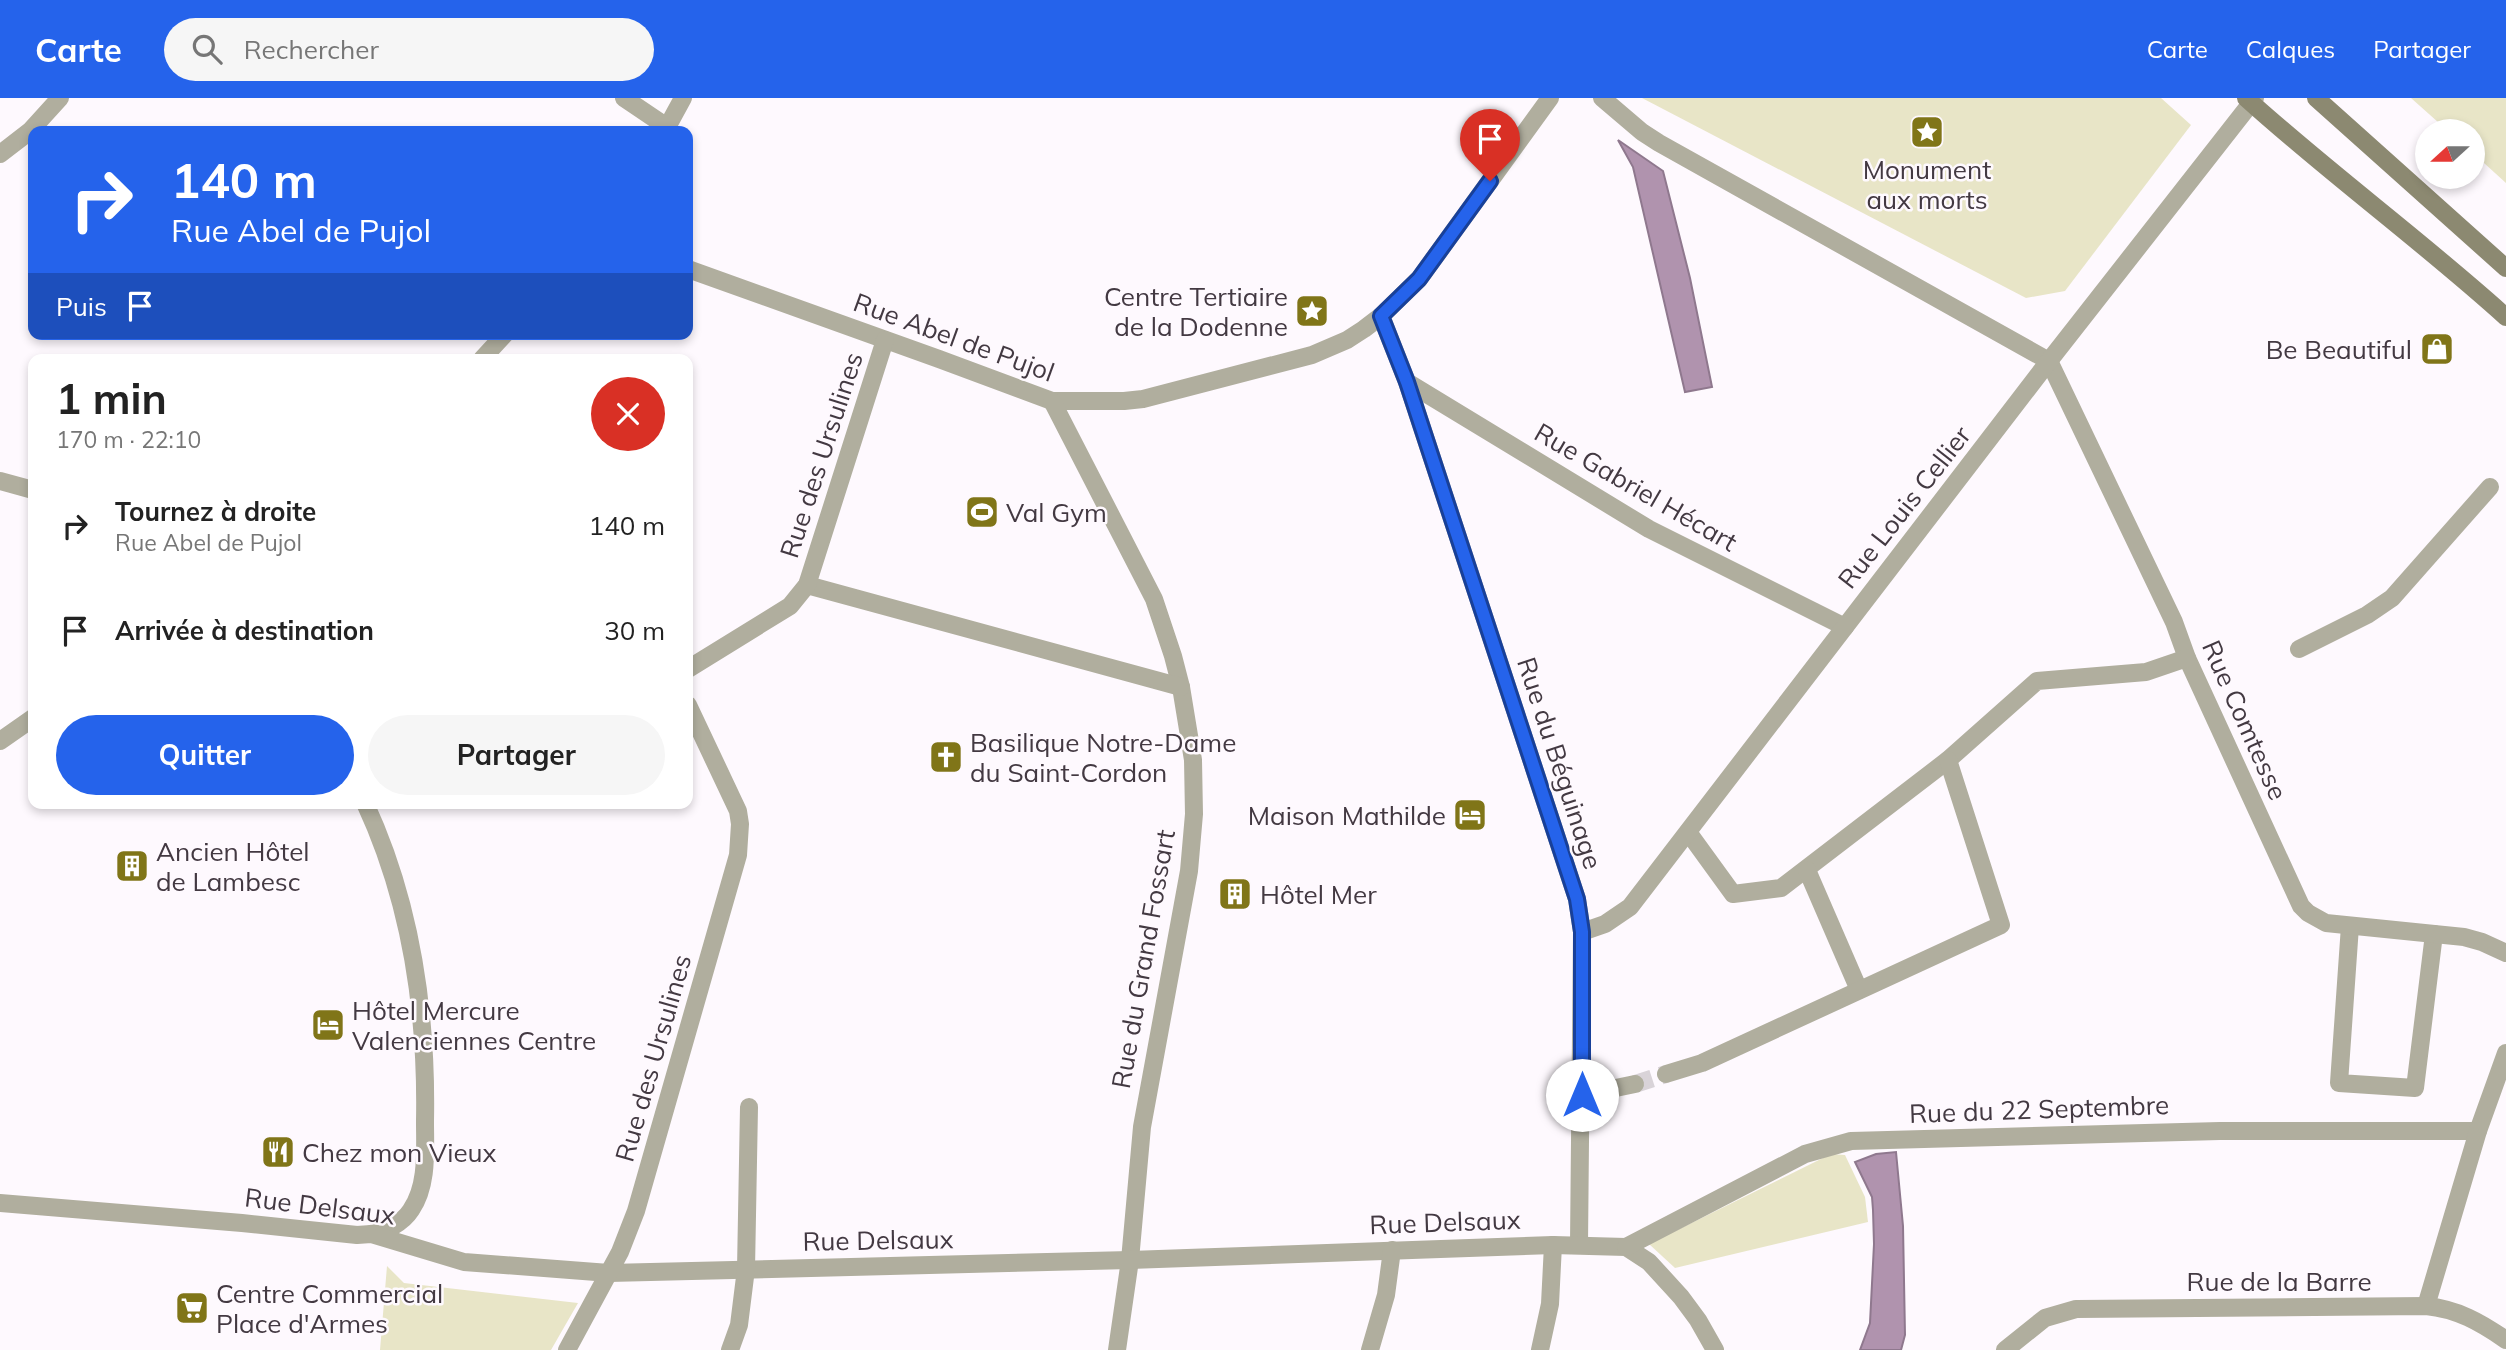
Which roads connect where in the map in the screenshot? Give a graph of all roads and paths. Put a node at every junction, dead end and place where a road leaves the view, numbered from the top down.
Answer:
1 (60, 98) edge
2 (624, 98) edge
3 (683, 98) edge
4 (1550, 98) edge
5 (1602, 98) edge
6 (2316, 98) edge
7 (2251, 99) edge
8 (35, 126) edge
9 (662, 126) edge
10 (668, 126) edge
11 (28, 133) edge
12 (0, 154) edge
13 (2506, 268) edge
14 (693, 271) edge
15 (1381, 316) junction
16 (2506, 317) edge
17 (499, 340) edge
18 (885, 340) junction
19 (487, 354) edge
20 (2049, 361) junction
21 (1407, 382) junction
22 (1052, 401) junction
23 (0, 481) edge
24 (2490, 487) dead end
25 (28, 489) edge
26 (807, 585) junction
27 (1845, 627) junction
28 (2299, 649) dead end
29 (2187, 658) junction
30 (693, 666) edge
31 (1181, 687) junction
32 (693, 716) edge
33 (28, 721) edge
34 (0, 741) edge
35 (1948, 760) junction
36 (367, 809) edge
37 (1688, 832) junction
38 (1807, 870) junction
39 (2350, 926) junction
40 (1582, 932) junction
41 (2434, 934) junction
42 (2506, 953) edge
43 (1859, 990) junction
44 (2506, 1053) edge
45 (1667, 1074) tunnel mouth
46 (1635, 1084) tunnel mouth
47 (1582, 1095) junction
48 (749, 1107) dead end
49 (2478, 1131) junction
50 (0, 1203) edge
51 (371, 1234) junction
52 (1553, 1245) junction
53 (1579, 1245) junction
54 (1626, 1247) junction
55 (1392, 1250) junction
56 (1130, 1260) junction
57 (746, 1269) junction
58 (609, 1273) junction
59 (2426, 1306) junction
60 (2506, 1340) edge
61 (567, 1350) edge
62 (730, 1350) edge
63 (1117, 1350) edge
64 (1370, 1350) edge
65 (1540, 1350) edge
66 (1715, 1350) edge
67 (2005, 1350) edge

1 - 8 street
2 - 9 street
3 - 10 street
4 - 15 street, Rue Abel de Pujol
5 - 20 street
6 - 13 main road
7 - 16 main road
7 - 20 street, Rue Louis Cellier
11 - 12 street
14 - 18 street, Rue Abel de Pujol
15 - 21 street, Rue du Béguinage
15 - 22 street, Rue Abel de Pujol
17 - 19 street
18 - 22 street, Rue Abel de Pujol
18 - 26 street, Rue des Ursulines
20 - 27 street, Rue Louis Cellier
20 - 29 street, Rue Comtesse
21 - 27 street, Rue Gabriel Hécart
21 - 40 street, Rue du Béguinage
22 - 31 street, Rue du Grand Fossart
23 - 25 street
24 - 28 street
26 - 30 street
26 - 31 street
27 - 37 street, Rue Louis Cellier
29 - 35 street
29 - 39 street, Rue Comtesse
31 - 56 street, Rue du Grand Fossart
32 - 58 street, Rue des Ursulines
33 - 34 street
35 - 38 street
35 - 43 street
36 - 51 street
37 - 38 street
37 - 40 street, Rue Louis Cellier
38 - 43 street
39 - 41 street, Rue Comtesse
39 - 41 street
40 - 47 street, Rue du Béguinage
41 - 42 street, Rue Comtesse
43 - 45 street
44 - 49 street
46 - 47 street
47 - 53 street, Rue du Béguinage
48 - 57 street
49 - 54 street, Rue du 22 Septembre
49 - 59 street
50 - 51 street, Rue Delsaux
51 - 58 street, Rue Delsaux
52 - 53 street, Rue Delsaux
52 - 55 street, Rue Delsaux
52 - 65 street
53 - 54 street, Rue Delsaux
54 - 66 street
55 - 56 street, Rue Delsaux
55 - 64 street
56 - 57 street, Rue Delsaux
56 - 63 street, Rue du Grand Fossart
57 - 58 street, Rue Delsaux
57 - 62 street
58 - 61 street, Rue des Ursulines
59 - 60 street, Rue de la Barre
59 - 67 street, Rue de la Barre

